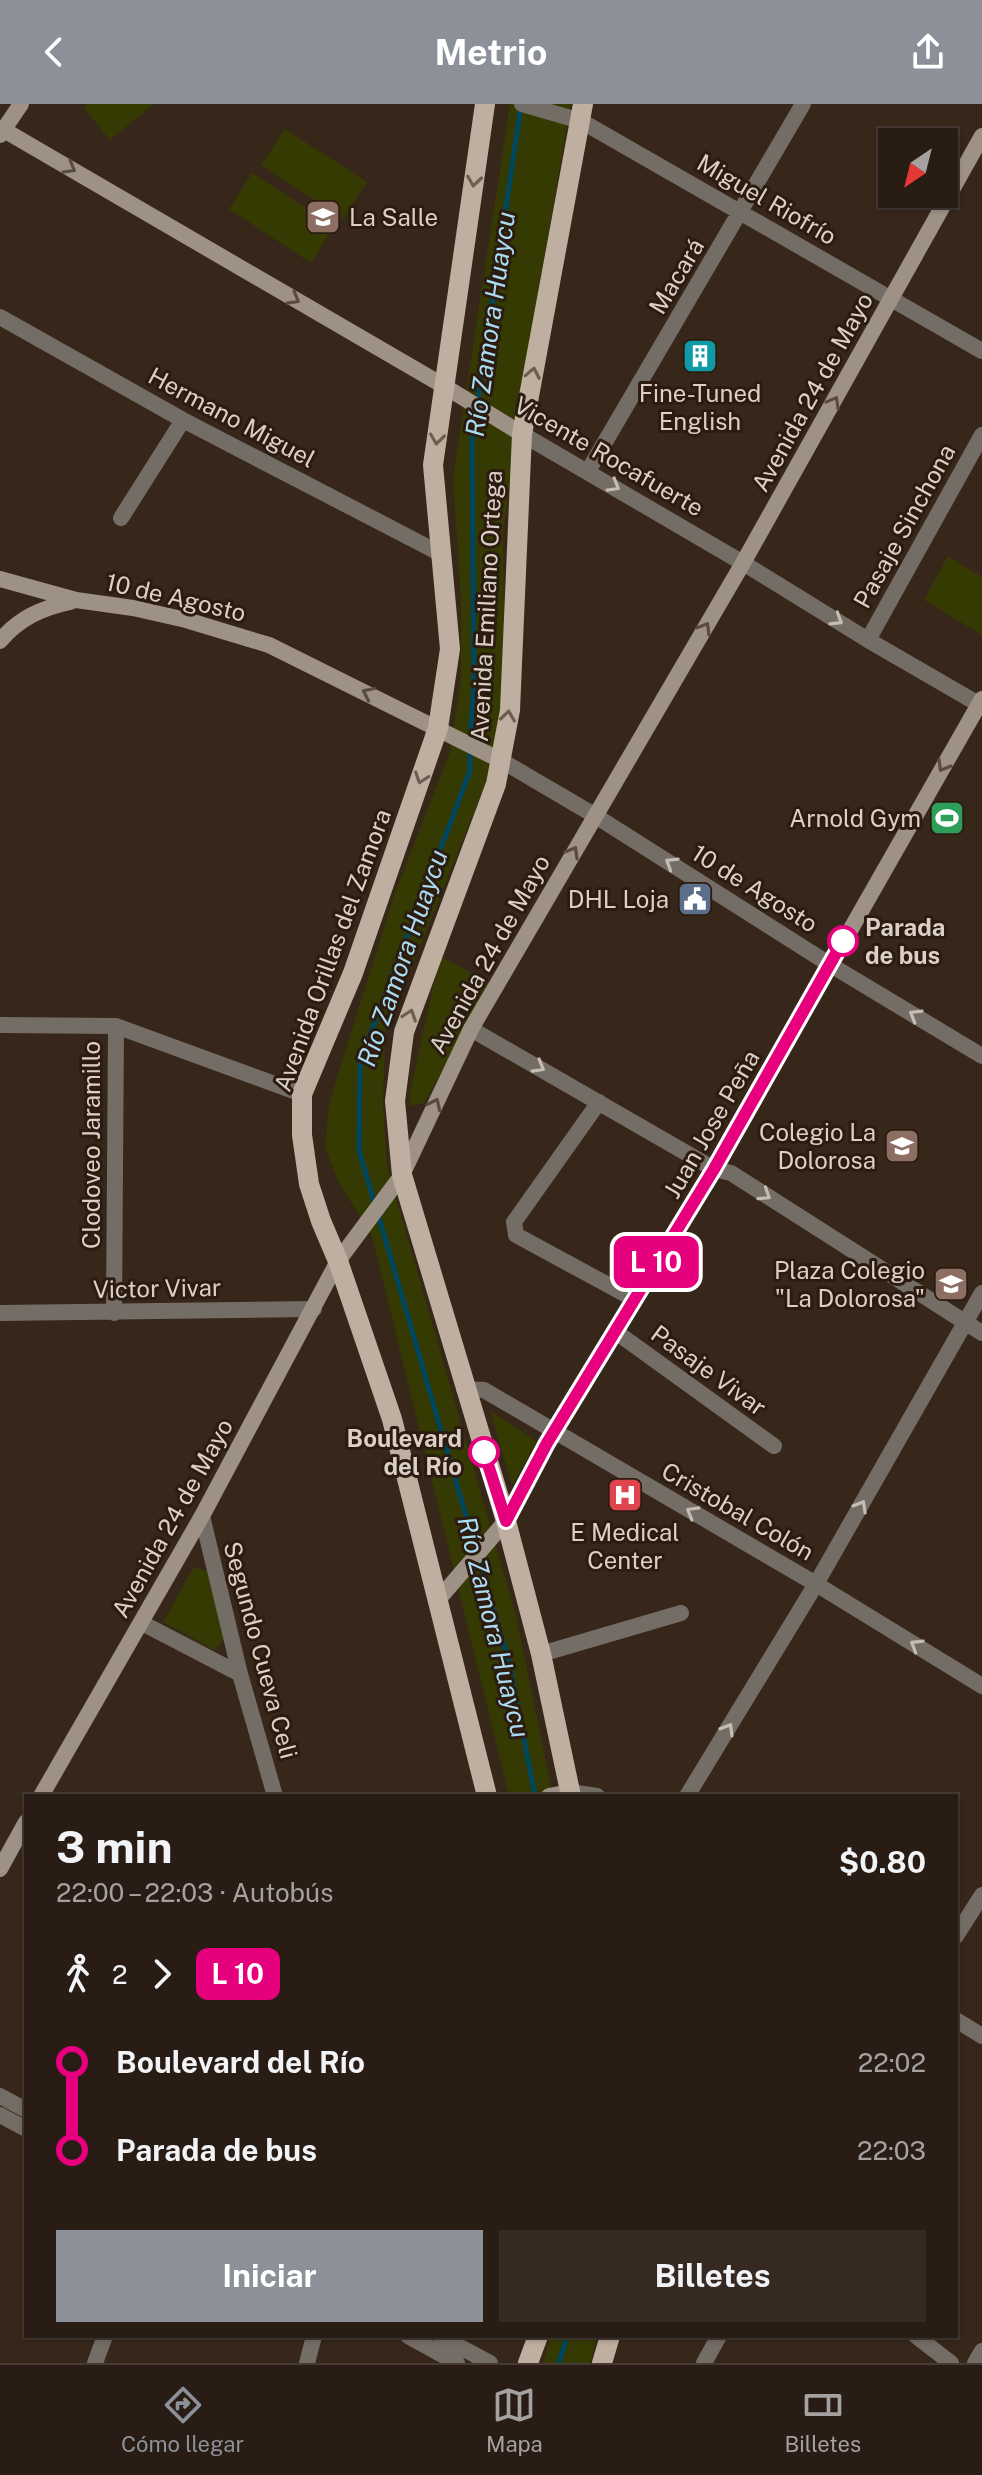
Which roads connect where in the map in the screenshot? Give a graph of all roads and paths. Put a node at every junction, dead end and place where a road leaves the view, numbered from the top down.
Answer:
1 (21, 104) edge
2 (485, 104) edge
3 (522, 104) edge
4 (803, 104) edge
5 (577, 114) edge
6 (1, 131) edge
7 (982, 136) edge
8 (742, 211) junction
9 (892, 298) junction
10 (0, 317) edge
11 (982, 351) edge
12 (444, 386) junction
13 (183, 420) junction
14 (522, 434) junction
15 (982, 435) edge
16 (588, 471) junction
17 (121, 518) dead end
18 (443, 555) junction
19 (743, 563) junction
20 (0, 579) edge
21 (76, 600) junction
22 (868, 640) junction
23 (0, 641) edge
24 (981, 703) edge
25 (438, 728) junction
26 (502, 761) junction
27 (594, 815) junction
28 (829, 964) junction
29 (0, 1025) edge
30 (116, 1026) junction
31 (471, 1029) junction
32 (982, 1056) edge
33 (302, 1094) junction
34 (599, 1102) junction
35 (714, 1169) junction
36 (402, 1175) junction
37 (338, 1261) junction
38 (982, 1293) edge
39 (634, 1299) junction
40 (314, 1309) junction
41 (0, 1313) edge
42 (114, 1313) junction
43 (965, 1323) junction
44 (616, 1332) junction
45 (982, 1333) edge
46 (464, 1389) junction
47 (555, 1432) junction
48 (774, 1446) dead end
49 (202, 1516) junction
50 (500, 1528) junction
51 (816, 1584) junction
52 (443, 1594) junction
53 (681, 1613) dead end
54 (142, 1623) junction
55 (541, 1654) junction
56 (240, 1674) junction
57 (982, 1686) edge
58 (42, 1794) edge
59 (274, 1794) edge
60 (487, 1794) edge
61 (570, 1794) edge
62 (594, 1794) edge
63 (688, 1794) edge
64 (24, 1826) edge
65 (0, 1869) edge
66 (982, 1895) edge
67 (958, 1933) edge
68 (958, 2021) edge
69 (982, 2036) edge
70 (0, 2096) edge
71 (24, 2109) edge
72 (0, 2115) edge
73 (24, 2128) edge
74 (104, 2338) edge
75 (313, 2338) edge
76 (412, 2338) edge
77 (444, 2338) edge
78 (537, 2338) edge
79 (609, 2338) edge
80 (718, 2338) edge
81 (919, 2338) edge
82 (982, 2351) edge
83 (95, 2363) edge
84 (307, 2363) edge
85 (457, 2363) edge
86 (490, 2363) edge
87 (528, 2363) edge
88 (602, 2363) edge
89 (704, 2363) edge
90 (951, 2363) edge
91 (975, 2363) edge

1 - 6 street
2 -> 12 main road, Avenida Orillas del Zamora
3 - 5 street, Miguel Riofrío
4 - 8 street, Macará
5 - 8 street, Miguel Riofrío
14 -> 5 main road, Avenida Emiliano Ortega
6 -> 12 street, Vicente Rocafuerte
7 - 9 street, Avenida 24 de Mayo
8 - 9 street, Miguel Riofrío
8 - 16 street, Macará
9 - 11 street, Miguel Riofrío
19 -> 9 street, Avenida 24 de Mayo
10 - 13 street, Hermano Miguel
12 - 14 street, Vicente Rocafuerte
12 -> 18 main road, Avenida Orillas del Zamora
13 - 17 street
13 - 18 street, Hermano Miguel
14 - 16 street, Vicente Rocafuerte
26 -> 14 main road, Avenida Emiliano Ortega
15 - 22 street, Pasaje Sinchona
16 -> 19 street, Vicente Rocafuerte
18 - 25 main road, Avenida Orillas del Zamora
19 -> 22 street, Vicente Rocafuerte
27 -> 19 street, Avenida 24 de Mayo
20 - 21 street, 10 de Agosto
21 - 23 street, 10 de Agosto
25 -> 21 street, 10 de Agosto
22 - 24 street, Vicente Rocafuerte
24 -> 28 street, Juan Jose Peña
25 - 26 street, 10 de Agosto
25 -> 33 main road, Avenida Orillas del Zamora
26 - 27 street, 10 de Agosto
36 -> 26 main road, Avenida Emiliano Ortega
28 -> 27 street, 10 de Agosto
31 -> 27 street, Avenida 24 de Mayo
32 -> 28 street, 10 de Agosto
28 - 35 street, Juan Jose Peña
29 - 30 street
30 - 33 street
30 - 42 street, Clodoveo Jaramillo
31 -> 34 street
36 -> 31 street, Avenida 24 de Mayo
33 - 37 main road, Avenida Orillas del Zamora
34 - 35 street
34 - 39 street
35 - 39 street, Juan Jose Peña
35 -> 43 street
36 - 37 street, Avenida 24 de Mayo
36 - 46 main road, Avenida Emiliano Ortega
37 - 40 street, Avenida 24 de Mayo
37 - 52 main road, Avenida Orillas del Zamora
38 - 43 street
39 - 44 street, Juan Jose Peña
40 - 42 street, Victor Vivar
40 - 49 street, Avenida 24 de Mayo
41 - 42 street, Victor Vivar
43 - 45 street
51 -> 43 street
44 - 47 street, Juan Jose Peña
44 - 48 street, Pasaje Vivar
46 - 47 street, Cristobal Colón
46 - 50 main road, Avenida Emiliano Ortega
47 - 50 street, Juan Jose Peña
51 -> 47 street, Cristobal Colón
49 - 54 street, Avenida 24 de Mayo
49 - 56 street, Segundo Cueva Celi
50 - 52 street, Juan Jose Peña
50 - 55 main road, Avenida Emiliano Ortega
57 -> 51 street, Cristobal Colón
63 -> 51 street
52 - 60 main road, Avenida Orillas del Zamora
53 - 55 street
54 - 56 street
54 - 58 street, Avenida 24 de Mayo
55 - 61 main road, Avenida Emiliano Ortega
56 - 59 street, Segundo Cueva Celi
61 - 62 street
64 - 65 street
66 - 67 street
68 - 69 street
70 - 71 street
72 - 73 street
74 - 83 street
75 - 84 street
76 - 85 street
77 - 86 street
78 - 87 main road
79 - 88 main road
80 - 89 street
81 - 90 street
82 - 91 street

